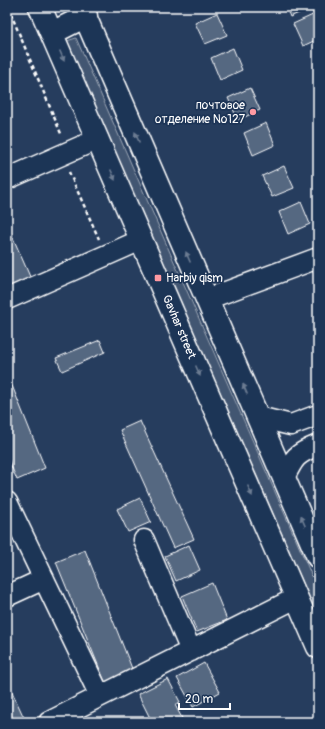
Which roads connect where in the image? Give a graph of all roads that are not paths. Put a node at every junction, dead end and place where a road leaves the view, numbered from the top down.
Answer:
1 (40, 7) edge
2 (83, 12) edge
3 (52, 32) junction
4 (98, 139) junction
5 (7, 179) edge
6 (141, 240) junction
7 (318, 258) edge
8 (7, 299) edge
9 (206, 299) junction
10 (318, 415) edge
11 (258, 417) junction
12 (318, 445) edge
13 (284, 478) junction
14 (7, 502) edge
15 (144, 540) dead end
16 (318, 557) edge
17 (44, 579) junction
18 (7, 596) edge
19 (296, 598) junction
20 (318, 647) edge
21 (191, 651) junction
22 (100, 696) junction
23 (49, 722) edge

1 - 3 main road, Gavhar street
2 - 3 main road
9 -> 2 main road
3 -> 4 main road, Gavhar street
4 - 5 street
4 -> 6 main road, Gavhar street
6 - 8 street
6 -> 19 main road, Gavhar street
7 - 9 street
11 -> 9 main road
10 - 11 street
11 - 13 main road
12 - 13 street
16 -> 13 main road
14 - 17 street
15 - 21 street
17 - 18 street
17 - 22 street
19 - 20 main road, Gavhar street
19 - 21 street
21 - 22 street
22 - 23 street

